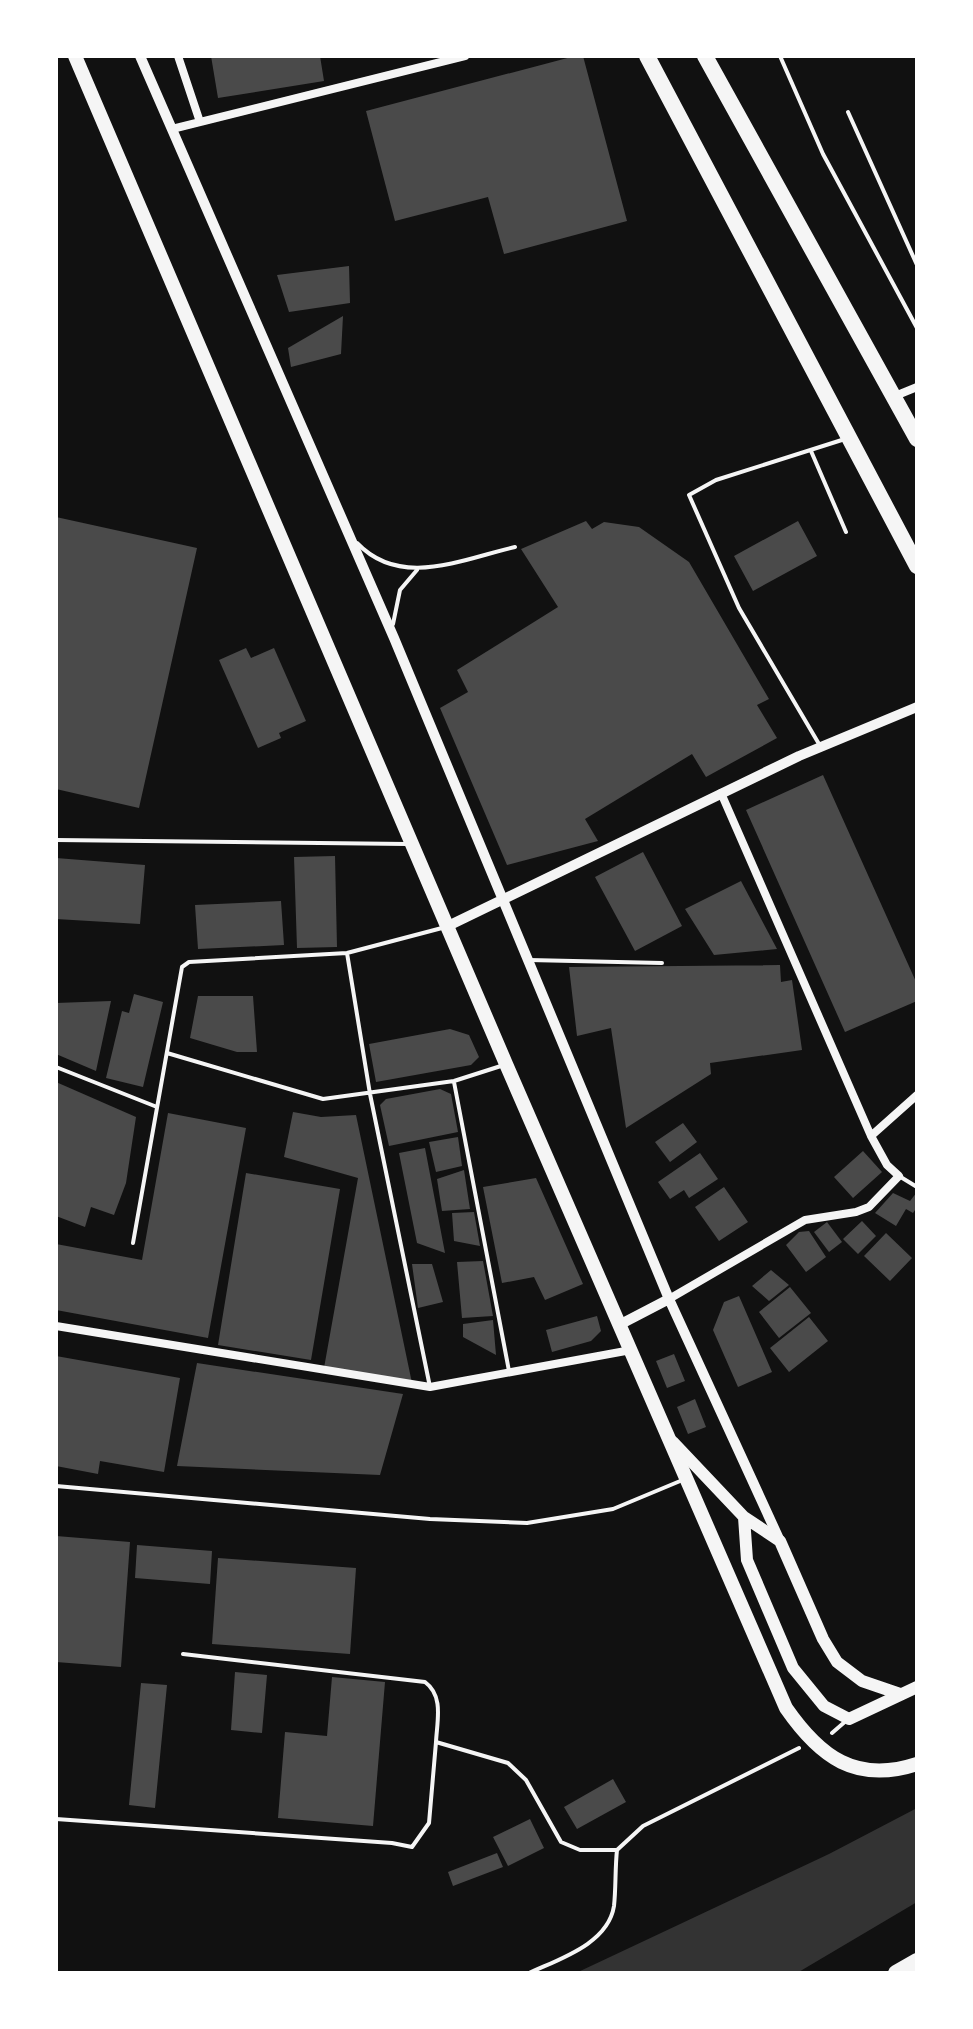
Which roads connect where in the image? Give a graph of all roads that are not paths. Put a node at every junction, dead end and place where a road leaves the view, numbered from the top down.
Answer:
1 (75, 56) edge
2 (140, 56) edge
3 (178, 56) edge
4 (465, 56) edge
5 (647, 56) edge
6 (705, 56) edge
7 (780, 56) edge
8 (848, 112) dead end
9 (200, 122) junction
10 (172, 129) junction
11 (917, 265) edge
12 (917, 328) edge
13 (917, 387) edge
14 (895, 396) junction
15 (851, 437) junction
16 (917, 439) edge
17 (811, 451) junction
18 (846, 532) dead end
19 (348, 533) junction
20 (515, 547) dead end
21 (917, 566) edge
22 (417, 570) junction
23 (394, 638) junction
24 (917, 707) edge
25 (820, 746) junction
26 (721, 793) junction
27 (56, 840) edge
28 (413, 844) junction
29 (505, 902) junction
30 (448, 926) junction
31 (347, 953) junction
32 (527, 960) junction
33 (662, 963) dead end
34 (167, 1053) junction
35 (506, 1064) junction
36 (56, 1067) edge
37 (454, 1081) junction
38 (370, 1094) junction
39 (917, 1095) edge
40 (157, 1107) junction
41 (871, 1136) junction
42 (899, 1176) junction
43 (917, 1187) edge
44 (133, 1243) dead end
45 (669, 1299) junction
46 (619, 1325) junction
47 (56, 1326) edge
48 (631, 1350) junction
49 (509, 1371) junction
50 (430, 1387) junction
51 (668, 1437) junction
52 (689, 1482) junction
53 (56, 1486) edge
54 (744, 1517) junction
55 (780, 1541) junction
56 (183, 1654) dead end
57 (917, 1687) edge
58 (900, 1694) junction
59 (849, 1719) junction
60 (832, 1733) dead end
61 (436, 1742) junction
62 (799, 1748) dead end
63 (917, 1764) edge
64 (56, 1819) edge
65 (617, 1850) junction
66 (917, 1961) edge
67 (529, 1973) edge
68 (896, 1973) edge

1 - 28 highway
2 - 10 street
3 - 9 street
4 - 9 street
5 - 15 highway
6 - 14 highway
7 - 12 lane
8 - 11 lane
9 - 10 street
10 - 19 street
13 - 14 street
14 - 16 highway
15 - 17 lane
15 - 21 highway
17 - 18 lane
17 - 25 lane
19 - 22 lane
19 - 23 street
20 - 22 lane
22 - 23 lane
23 - 29 street
24 - 25 street
25 - 26 street
26 - 29 street
26 - 41 street
27 - 28 lane
28 - 30 highway
29 - 30 street
29 - 32 street
30 - 31 lane
30 - 35 highway
31 - 34 lane
31 - 38 lane
32 - 33 lane
32 - 45 street
34 - 38 lane
34 - 40 lane
35 - 37 lane
35 - 46 highway
36 - 40 lane
37 - 38 lane
37 - 49 lane
38 - 50 lane
39 - 41 street
40 - 44 lane
41 - 42 street
42 - 43 lane
42 - 45 street
45 - 46 street
45 - 55 street
46 - 48 highway
47 - 50 street
48 - 49 street
48 - 51 highway
49 - 50 street
51 - 52 highway
51 - 54 main road
52 - 53 lane
52 - 63 highway
54 - 55 main road
54 - 59 main road
55 - 58 main road
56 - 61 lane
57 - 58 main road
58 - 59 main road
59 - 60 lane
61 - 64 lane
61 - 65 lane
62 - 65 lane
65 - 67 lane
66 - 68 highway

